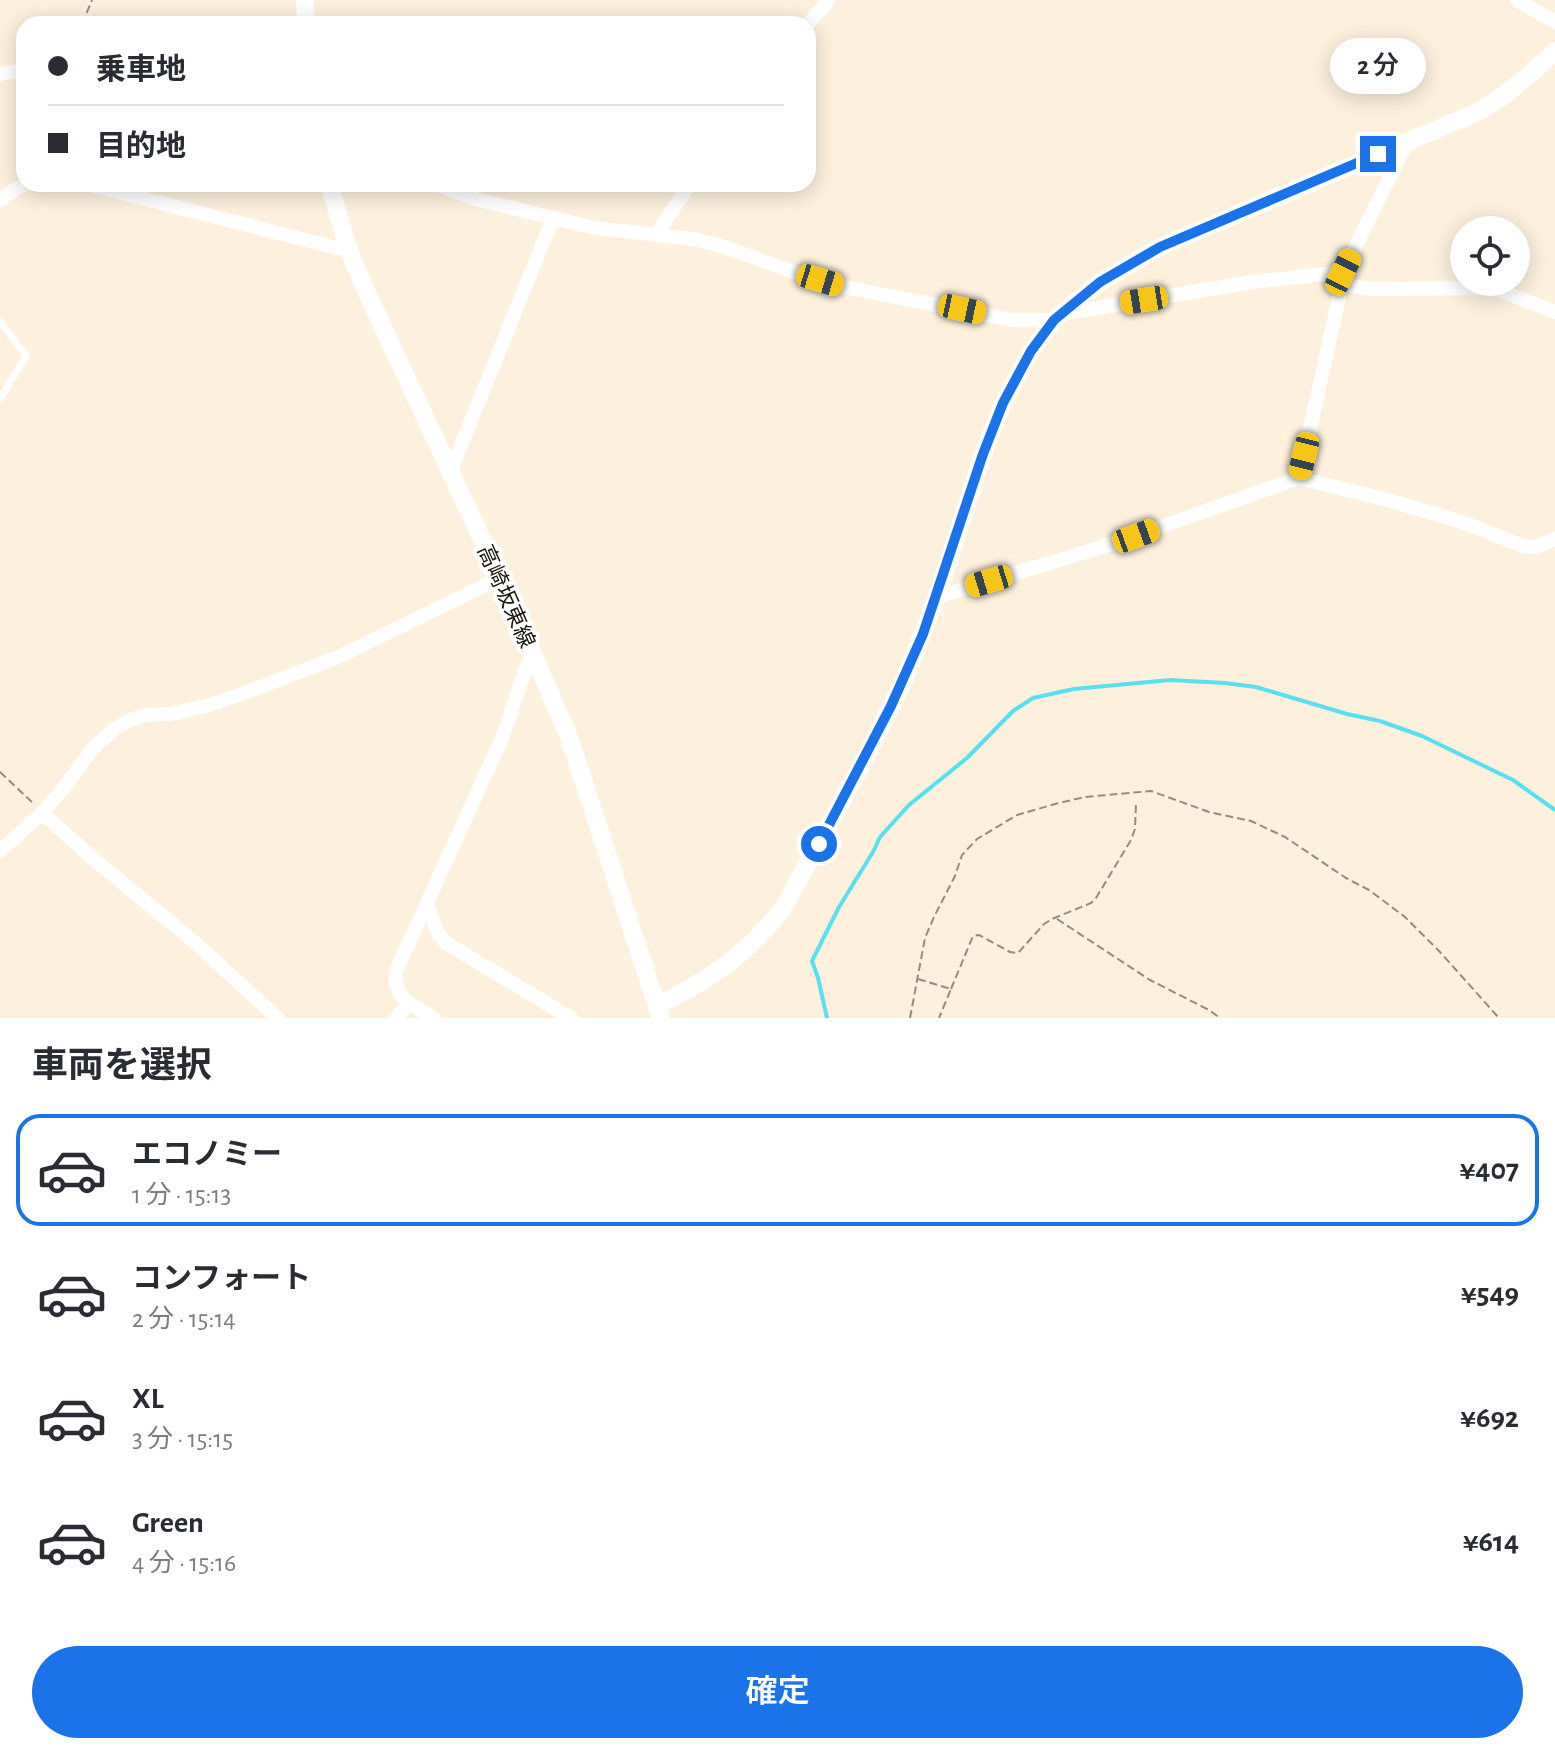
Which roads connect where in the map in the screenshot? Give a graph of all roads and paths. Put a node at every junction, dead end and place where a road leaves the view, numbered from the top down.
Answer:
1 (829, 0) edge
2 (1517, 0) edge
3 (815, 16) edge
4 (1555, 22) edge
5 (1555, 51) edge
6 (1407, 142) junction
7 (117, 192) edge
8 (331, 192) edge
9 (456, 192) edge
10 (685, 192) edge
11 (553, 218) junction
12 (656, 235) junction
13 (348, 247) junction
14 (1343, 278) junction
15 (1555, 312) edge
16 (1058, 317) junction
17 (0, 321) edge
18 (0, 399) edge
19 (450, 473) junction
20 (1299, 478) junction
21 (1555, 539) edge
22 (500, 578) junction
23 (937, 597) junction
24 (534, 655) junction
25 (0, 772) edge
26 (1136, 803) dead end
27 (42, 813) junction
28 (0, 851) edge
29 (427, 905) junction
30 (1055, 918) junction
31 (917, 979) junction
32 (951, 989) junction
33 (408, 1003) junction
34 (659, 1011) edge
35 (278, 1018) edge
36 (397, 1018) edge
37 (434, 1018) edge
38 (571, 1018) edge
39 (910, 1018) edge
40 (939, 1018) edge
41 (1220, 1018) edge
42 (1499, 1018) edge

1 - 3 street
2 - 4 street
5 - 6 street
6 - 14 street
6 - 16 street
7 - 13 street
8 - 13 street, 高崎坂東線
9 - 11 street
10 - 12 street
11 - 12 street
11 - 19 street
12 - 16 street
13 - 19 street, 高崎坂東線
14 - 15 street
14 - 16 street
14 - 20 street
16 - 23 street
17 - 18 lane
19 - 22 street, 高崎坂東線
20 - 21 street
20 - 23 street
22 - 24 street, 高崎坂東線
22 - 27 street
23 - 34 street
24 - 29 street
24 - 34 street, 高崎坂東線
25 - 27 path
26 - 30 path
27 - 28 street
27 - 35 street
29 - 33 street
29 - 38 street
30 - 32 path
30 - 41 path
31 - 32 path
31 - 39 path
31 - 42 path
32 - 40 path
33 - 36 street
33 - 37 street

